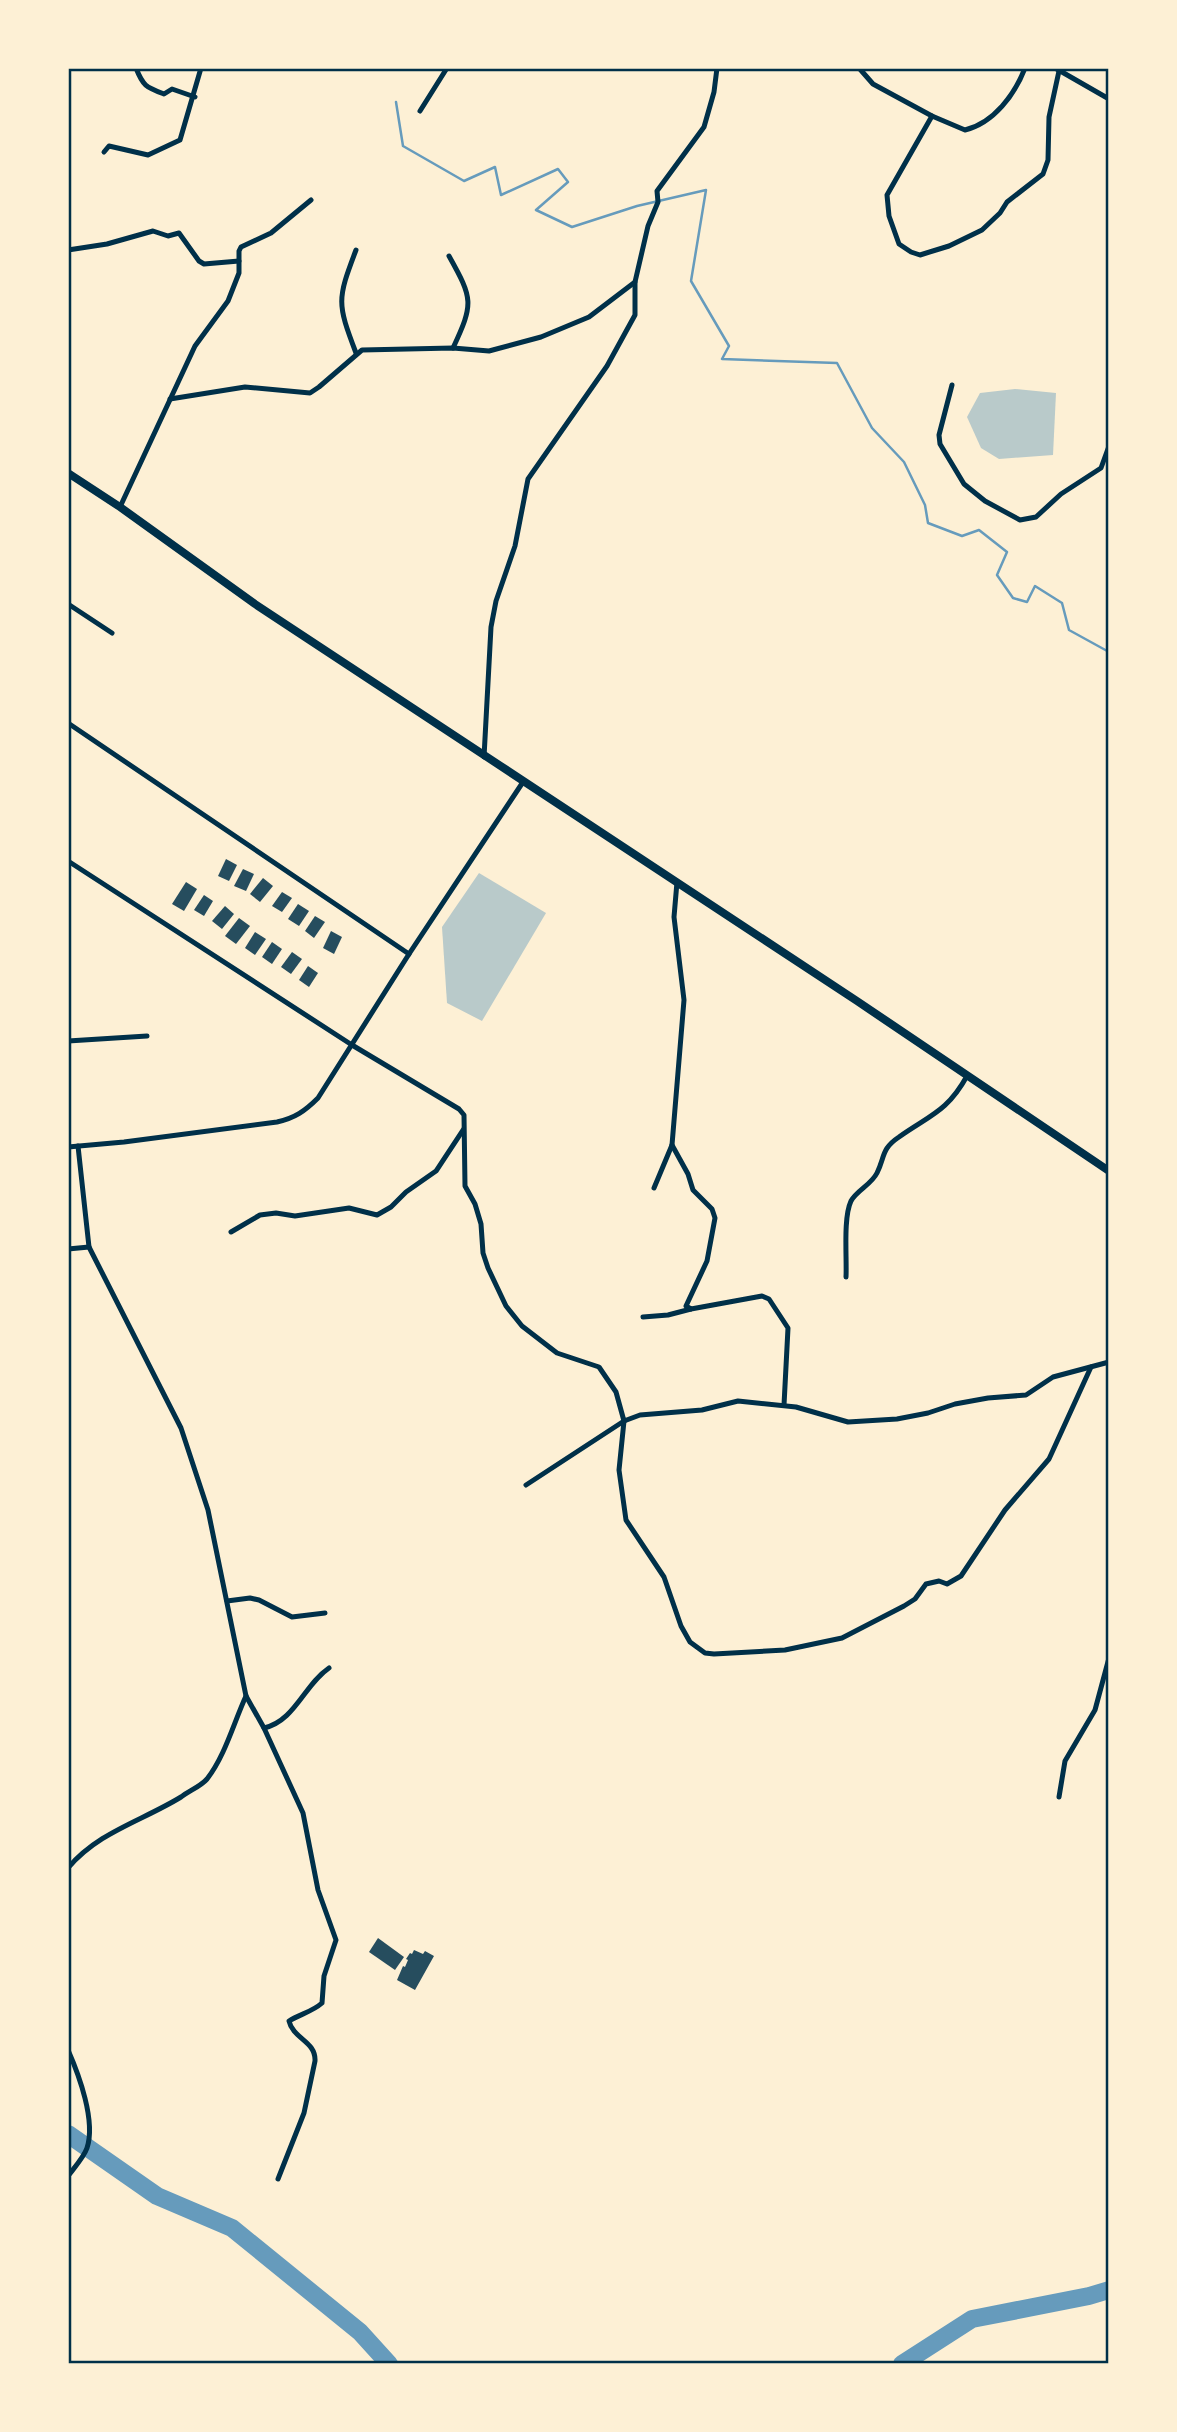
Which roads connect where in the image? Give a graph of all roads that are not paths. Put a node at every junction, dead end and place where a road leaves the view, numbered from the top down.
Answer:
1 (136, 68) edge
2 (201, 68) edge
3 (447, 68) edge
4 (716, 68) edge
5 (859, 68) edge
6 (1025, 68) edge
7 (1057, 70) edge
8 (195, 97) junction
9 (1109, 99) edge
10 (420, 111) dead end
11 (932, 116) junction
12 (104, 152) dead end
13 (311, 200) dead end
14 (68, 250) edge
15 (356, 250) dead end
16 (449, 256) dead end
17 (239, 261) junction
18 (635, 282) junction
19 (453, 348) junction
20 (356, 353) junction
21 (951, 385) dead end
22 (170, 398) junction
23 (1109, 446) edge
24 (1101, 468) junction
25 (68, 473) edge
26 (1109, 473) edge
27 (120, 507) junction
28 (68, 604) edge
29 (112, 633) dead end
30 (68, 723) edge
31 (484, 757) junction
32 (523, 782) junction
33 (68, 861) edge
34 (677, 882) junction
35 (409, 954) junction
36 (147, 1036) dead end
37 (68, 1041) edge
38 (352, 1045) junction
39 (967, 1076) junction
40 (465, 1127) junction
41 (672, 1145) junction
42 (78, 1146) junction
43 (68, 1147) edge
44 (1109, 1171) edge
45 (654, 1188) dead end
46 (231, 1232) dead end
47 (89, 1247) junction
48 (68, 1249) edge
49 (846, 1277) dead end
50 (691, 1309) junction
51 (643, 1317) dead end
52 (1109, 1362) edge
53 (1091, 1367) junction
54 (784, 1405) junction
55 (624, 1421) junction
56 (526, 1485) dead end
57 (227, 1601) junction
58 (325, 1613) dead end
59 (1109, 1658) edge
60 (329, 1668) dead end
61 (246, 1696) junction
62 (264, 1728) junction
63 (1059, 1797) dead end
64 (68, 1868) edge
65 (68, 2050) edge
66 (68, 2176) edge
67 (278, 2179) dead end

1 - 8 street
2 - 8 street
3 - 10 street
4 - 18 street
5 - 11 street
6 - 11 street
7 - 9 street
7 - 11 street
8 - 12 street
13 - 17 street
14 - 17 street
15 - 20 street
16 - 19 street
17 - 22 street
18 - 19 street
18 - 31 street
19 - 20 street
20 - 22 street
21 - 24 street
22 - 27 street
23 - 24 street
24 - 26 street
25 - 27 main road
27 - 31 main road
28 - 29 street
30 - 35 street
31 - 32 main road
32 - 34 main road
32 - 35 street
33 - 38 street
34 - 39 main road
34 - 41 street
35 - 38 street
36 - 37 street
38 - 40 street
38 - 42 street
39 - 44 main road
39 - 49 street
40 - 46 street
40 - 55 street
41 - 45 street
41 - 50 street
42 - 43 street
42 - 47 street
47 - 48 street
47 - 57 street
50 - 51 street
50 - 54 street
52 - 53 street
53 - 54 street
53 - 55 street
54 - 55 street
55 - 56 street
57 - 58 street
57 - 61 street
59 - 63 street
60 - 62 street
61 - 62 street
61 - 64 street
62 - 67 street
65 - 66 street

